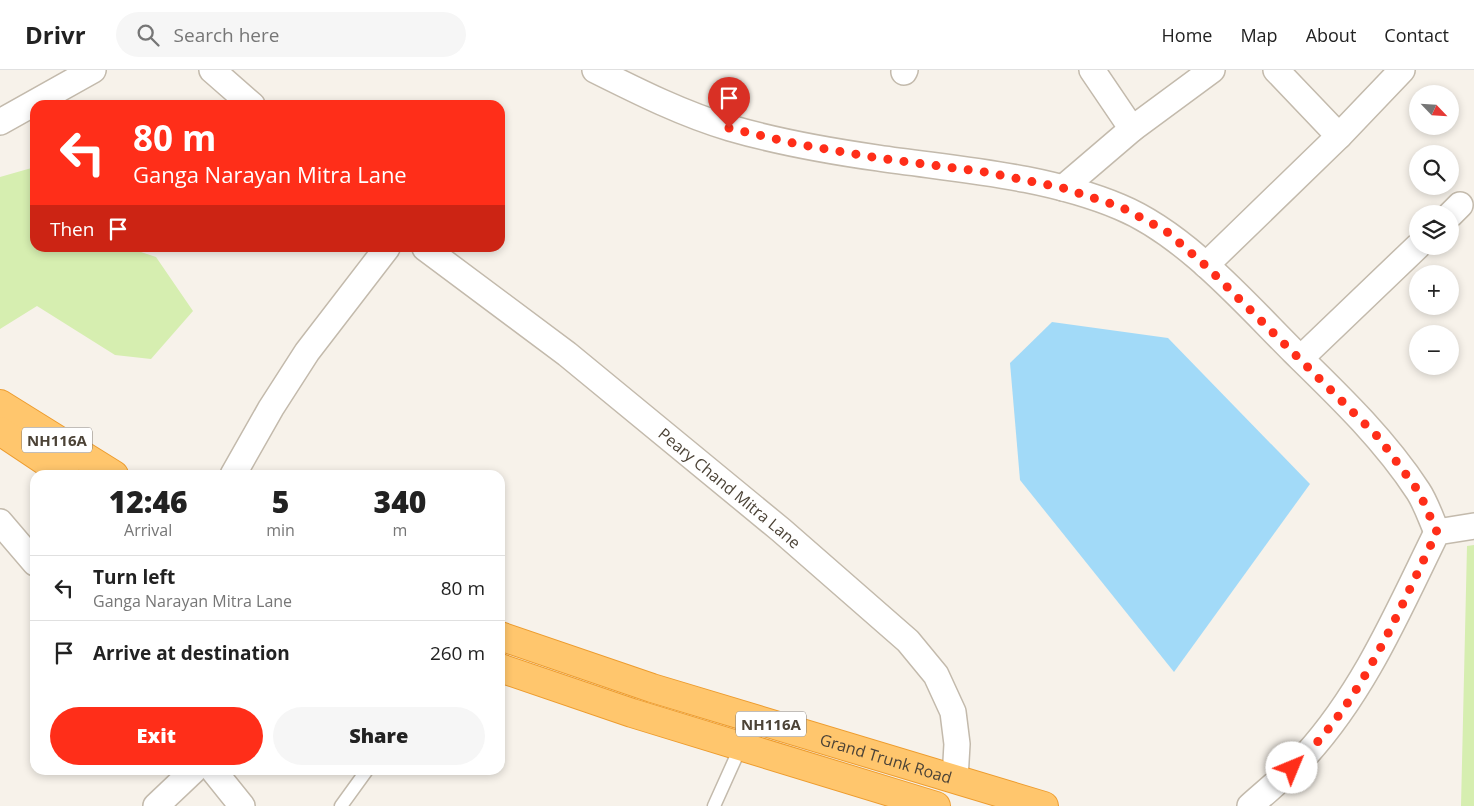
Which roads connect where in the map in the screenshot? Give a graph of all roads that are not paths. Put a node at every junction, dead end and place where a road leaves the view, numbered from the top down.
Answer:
1 (93, 70) edge
2 (212, 70) edge
3 (595, 70) edge
4 (1092, 70) edge
5 (1212, 70) edge
6 (1276, 70) edge
7 (1402, 70) edge
8 (39, 100) edge
9 (246, 100) edge
10 (30, 105) edge
11 (0, 122) edge
12 (1132, 130) junction
13 (1339, 136) junction
14 (1063, 188) junction
15 (383, 252) edge
16 (430, 252) edge
17 (1409, 255) edge
18 (1206, 266) junction
19 (1301, 358) junction
20 (0, 404) edge
21 (0, 431) edge
22 (58, 470) edge
23 (106, 470) edge
24 (236, 470) edge
25 (0, 522) edge
26 (1474, 526) edge
27 (1437, 532) junction
28 (30, 556) edge
29 (505, 638) edge
30 (505, 670) edge
31 (741, 746) junction
32 (189, 775) edge
33 (217, 775) edge
34 (363, 775) edge
35 (955, 779) junction
36 (156, 806) edge
37 (242, 806) edge
38 (341, 806) edge
39 (714, 806) edge
40 (936, 806) edge
41 (1044, 806) edge
42 (1250, 806) edge

1 - 8 street
2 - 9 street
3 - 14 street
4 - 12 street
5 - 12 street
6 - 13 street
7 - 13 street
10 - 11 street
12 - 14 street
13 - 18 street
14 - 18 street
15 - 24 street
16 - 35 street, Peary Chand Mitra Lane
17 - 19 street
18 - 19 street
19 - 27 street
20 - 23 highway, NH116A
21 - 22 highway, NH116A
25 - 28 street
26 - 27 street
27 - 42 street
29 - 35 highway, Grand Trunk Road / NH116A
30 - 31 highway, Grand Trunk Road / NH116A
31 - 39 lane
31 - 40 highway, Grand Trunk Road / NH116A
32 - 36 street
33 - 37 street
34 - 38 lane
35 - 41 highway, Grand Trunk Road / NH116A

